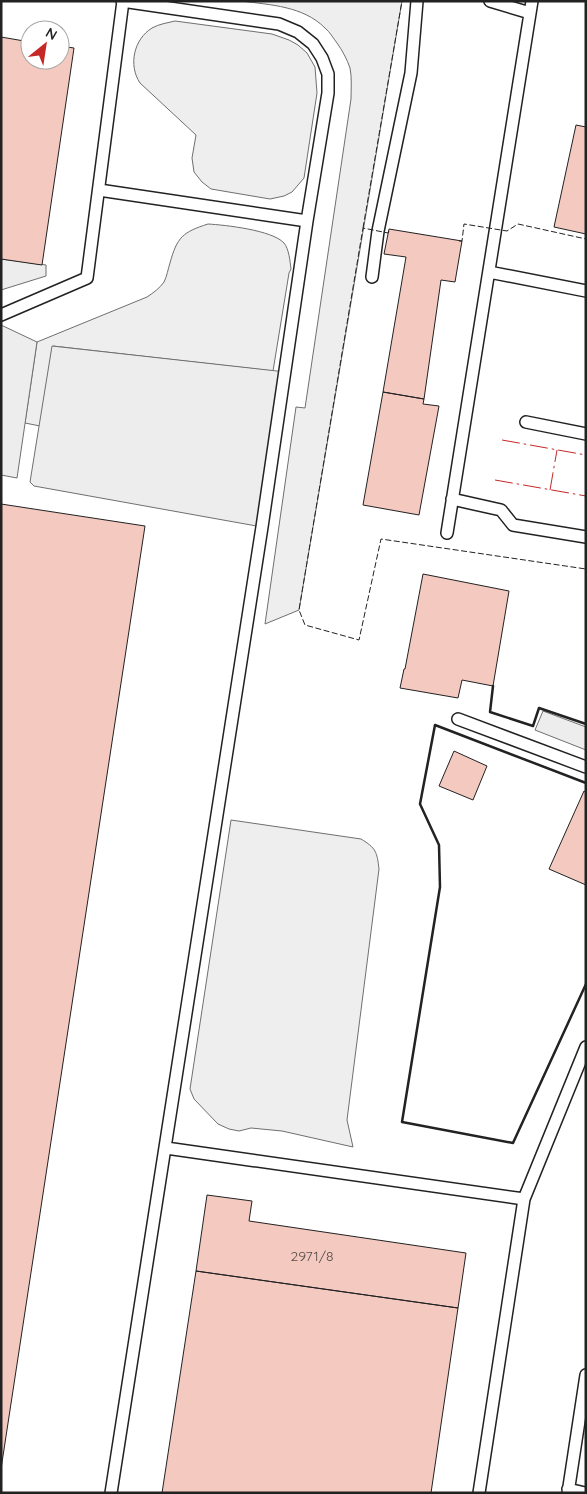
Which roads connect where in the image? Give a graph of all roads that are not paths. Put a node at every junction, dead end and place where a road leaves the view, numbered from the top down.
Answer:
1 (122, 1) edge
2 (417, 1) edge
3 (490, 1) edge
4 (531, 7) edge
5 (98, 190) junction
6 (307, 221) junction
7 (489, 272) junction
8 (372, 277) dead end
9 (586, 291) edge
10 (1, 315) edge
11 (526, 422) dead end
12 (586, 434) edge
13 (452, 499) junction
14 (447, 533) dead end
15 (586, 537) edge
16 (458, 719) dead end
17 (586, 767) edge
18 (586, 1047) edge
19 (166, 1148) junction
20 (524, 1199) junction
21 (586, 1375) edge
22 (568, 1491) edge
23 (112, 1493) edge
24 (479, 1493) edge
25 (585, 1493) edge

1 - 5 lane
1 - 6 lane
2 - 8 lane
3 - 4 lane
4 - 7 lane
5 - 6 lane
5 - 10 lane
6 - 19 lane
7 - 9 lane
7 - 13 lane
11 - 12 lane
13 - 14 lane
13 - 15 lane
16 - 17 lane
18 - 20 lane
19 - 20 lane
19 - 23 lane
20 - 24 lane
21 - 22 lane
22 - 25 lane

